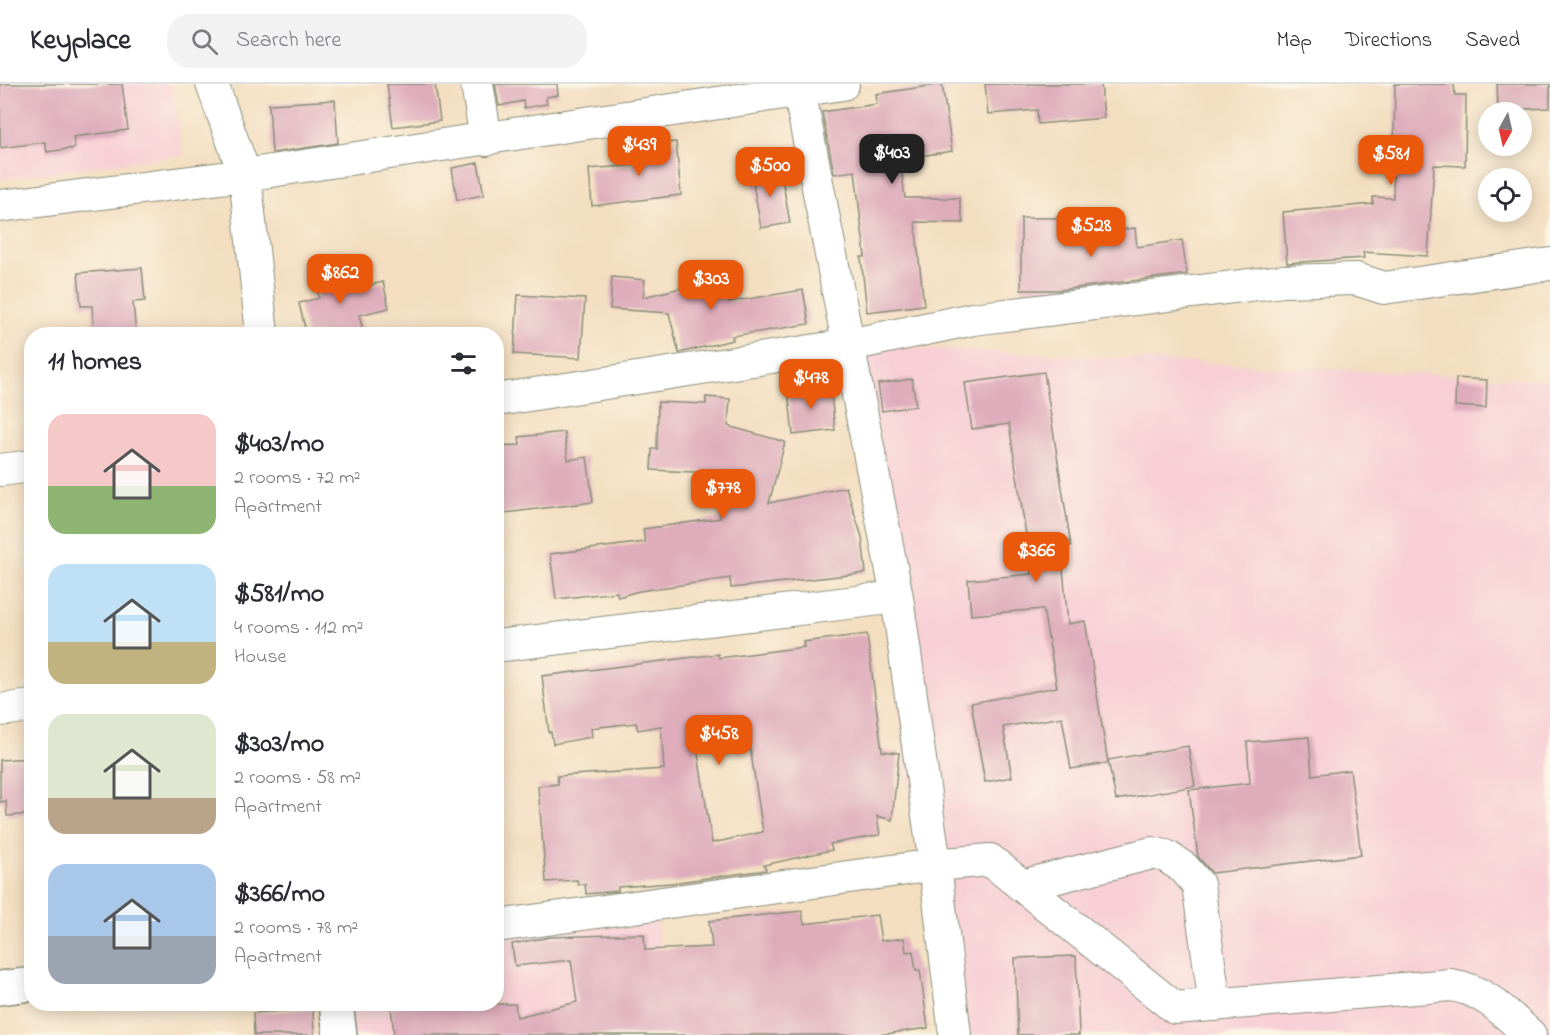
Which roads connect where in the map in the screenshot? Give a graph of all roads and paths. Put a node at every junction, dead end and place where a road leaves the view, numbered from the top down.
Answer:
1 (212, 84) edge
2 (477, 84) edge
3 (843, 84) edge
4 (799, 87) edge
5 (486, 140) junction
6 (245, 176) junction
7 (0, 206) edge
8 (1550, 264) edge
9 (261, 327) edge
10 (849, 345) junction
11 (504, 399) edge
12 (24, 467) edge
13 (0, 470) edge
14 (897, 597) junction
15 (504, 645) edge
16 (24, 707) edge
17 (0, 710) edge
18 (935, 865) junction
19 (1022, 886) junction
20 (504, 925) edge
21 (24, 985) edge
22 (0, 988) edge
23 (1215, 1005) junction
24 (337, 1011) edge
25 (340, 1035) edge
26 (956, 1035) edge
27 (1530, 1035) edge

1 - 6 street
2 - 5 street
3 - 4 street
4 - 5 street
4 - 10 street
5 - 6 street
6 - 7 street
6 - 9 street
8 - 10 street
10 - 11 street
10 - 14 street
12 - 13 street
14 - 15 street
14 - 18 street
16 - 17 street
18 - 19 street
18 - 20 street
18 - 26 street
19 - 23 street
19 - 23 street
21 - 22 street
23 - 27 street
24 - 25 street

